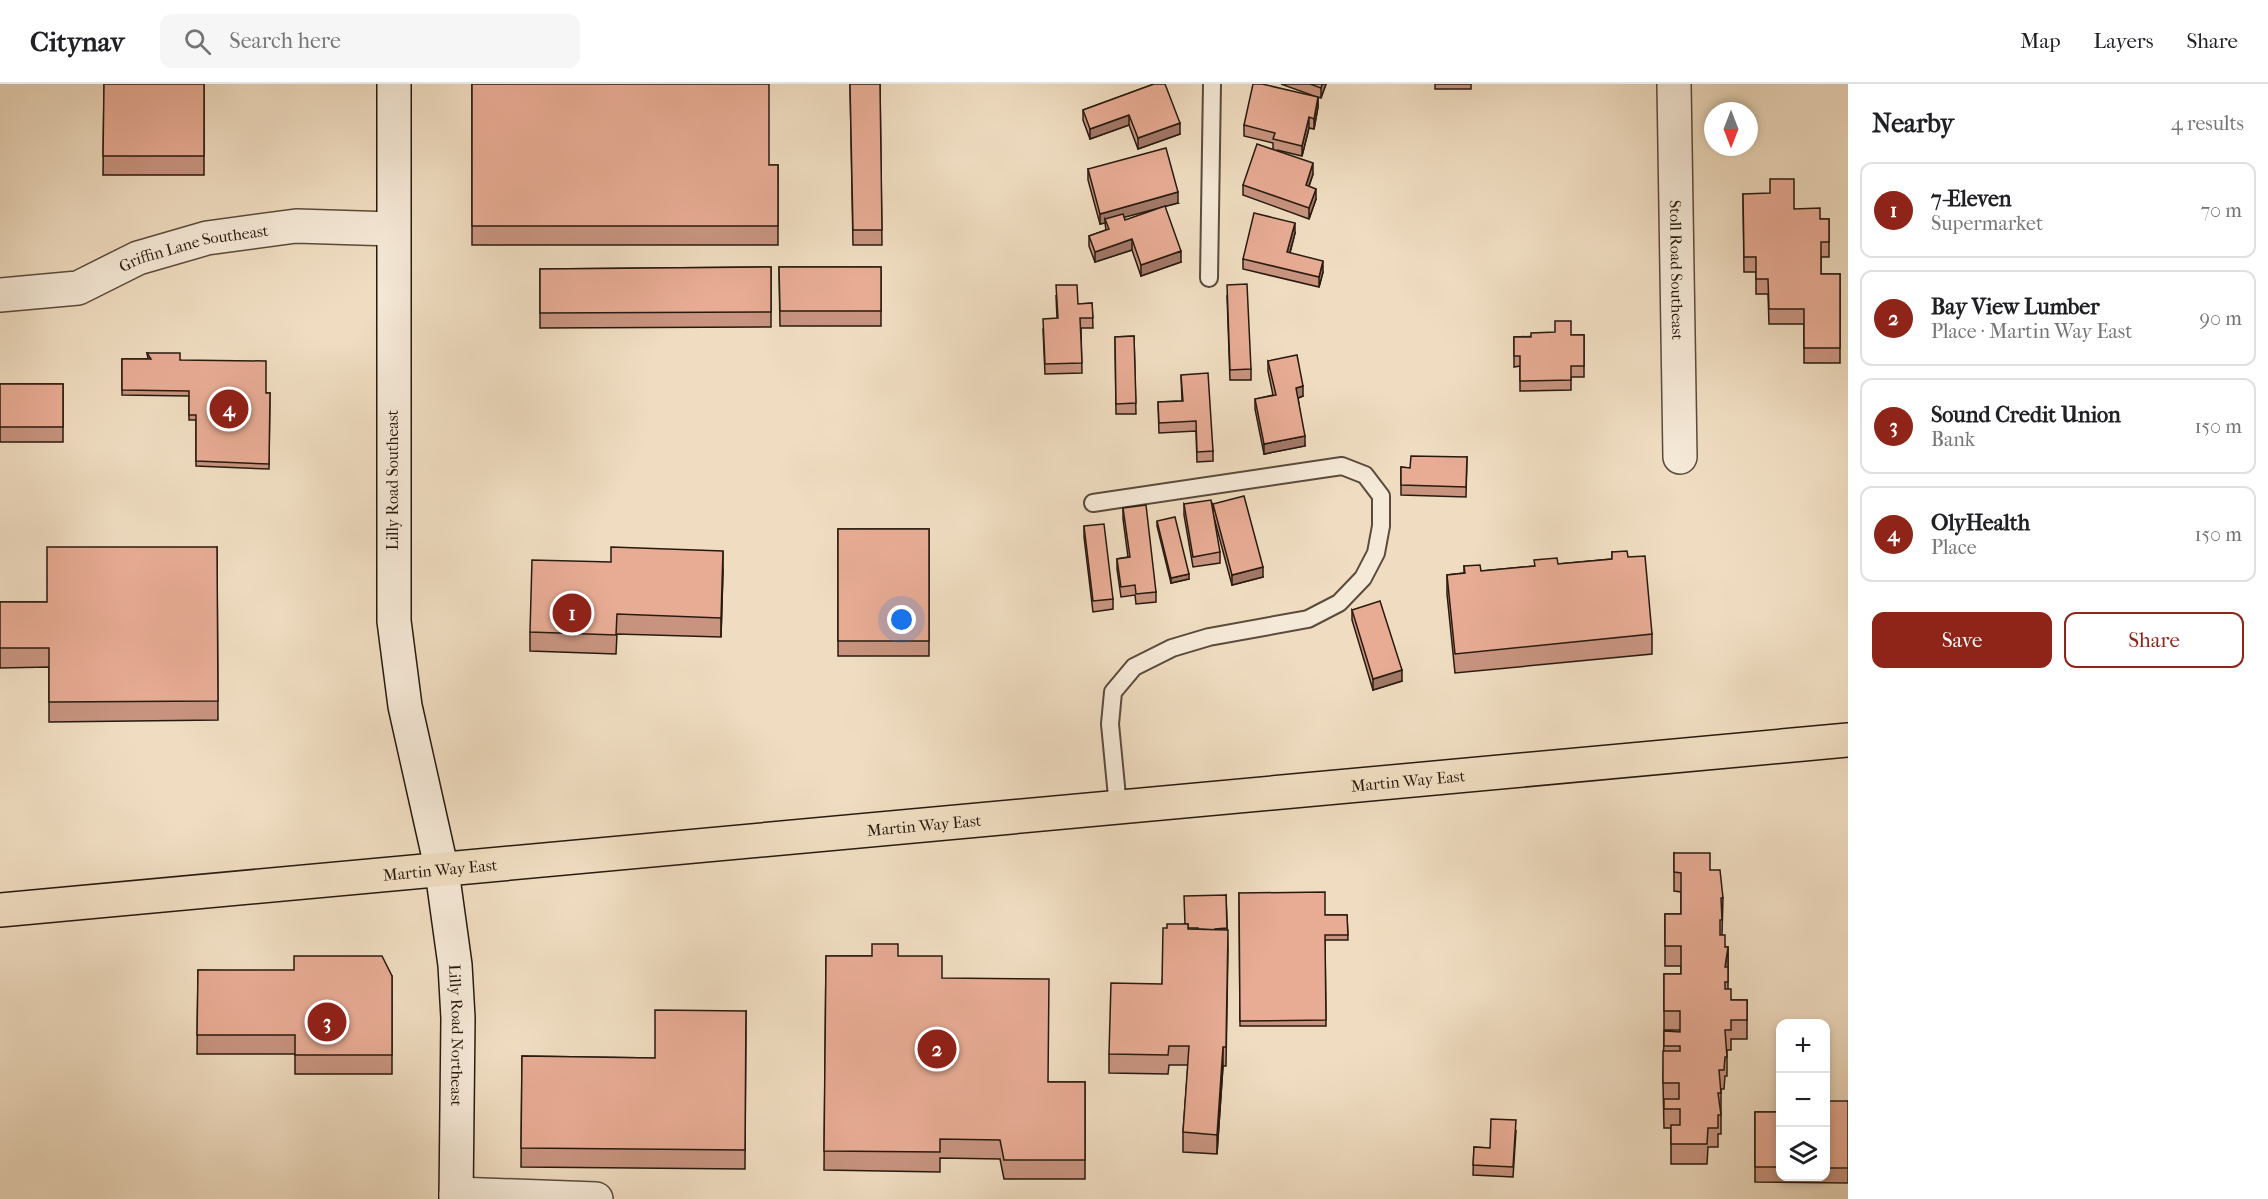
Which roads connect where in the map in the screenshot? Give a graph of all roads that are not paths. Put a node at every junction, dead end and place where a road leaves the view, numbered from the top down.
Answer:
1 (393, 84) edge
2 (1212, 84) edge
3 (1674, 84) edge
4 (393, 229) junction
5 (1209, 278) dead end
6 (0, 295) edge
7 (1680, 457) dead end
8 (1093, 503) dead end
9 (1848, 740) edge
10 (1118, 807) junction
11 (442, 871) junction
12 (0, 910) edge
13 (456, 1196) edge
14 (596, 1199) edge

1 - 4 street, Lilly Road Southeast
2 - 5 lane
3 - 7 street, Stoll Road Southeast
4 - 6 street, Griffin Lane Southeast
4 - 11 street, Lilly Road Southeast
8 - 10 lane
9 - 10 main road, Martin Way East
10 - 11 main road, Martin Way East
11 - 12 main road, Martin Way East
11 - 13 street, Lilly Road Northeast
13 - 14 street

